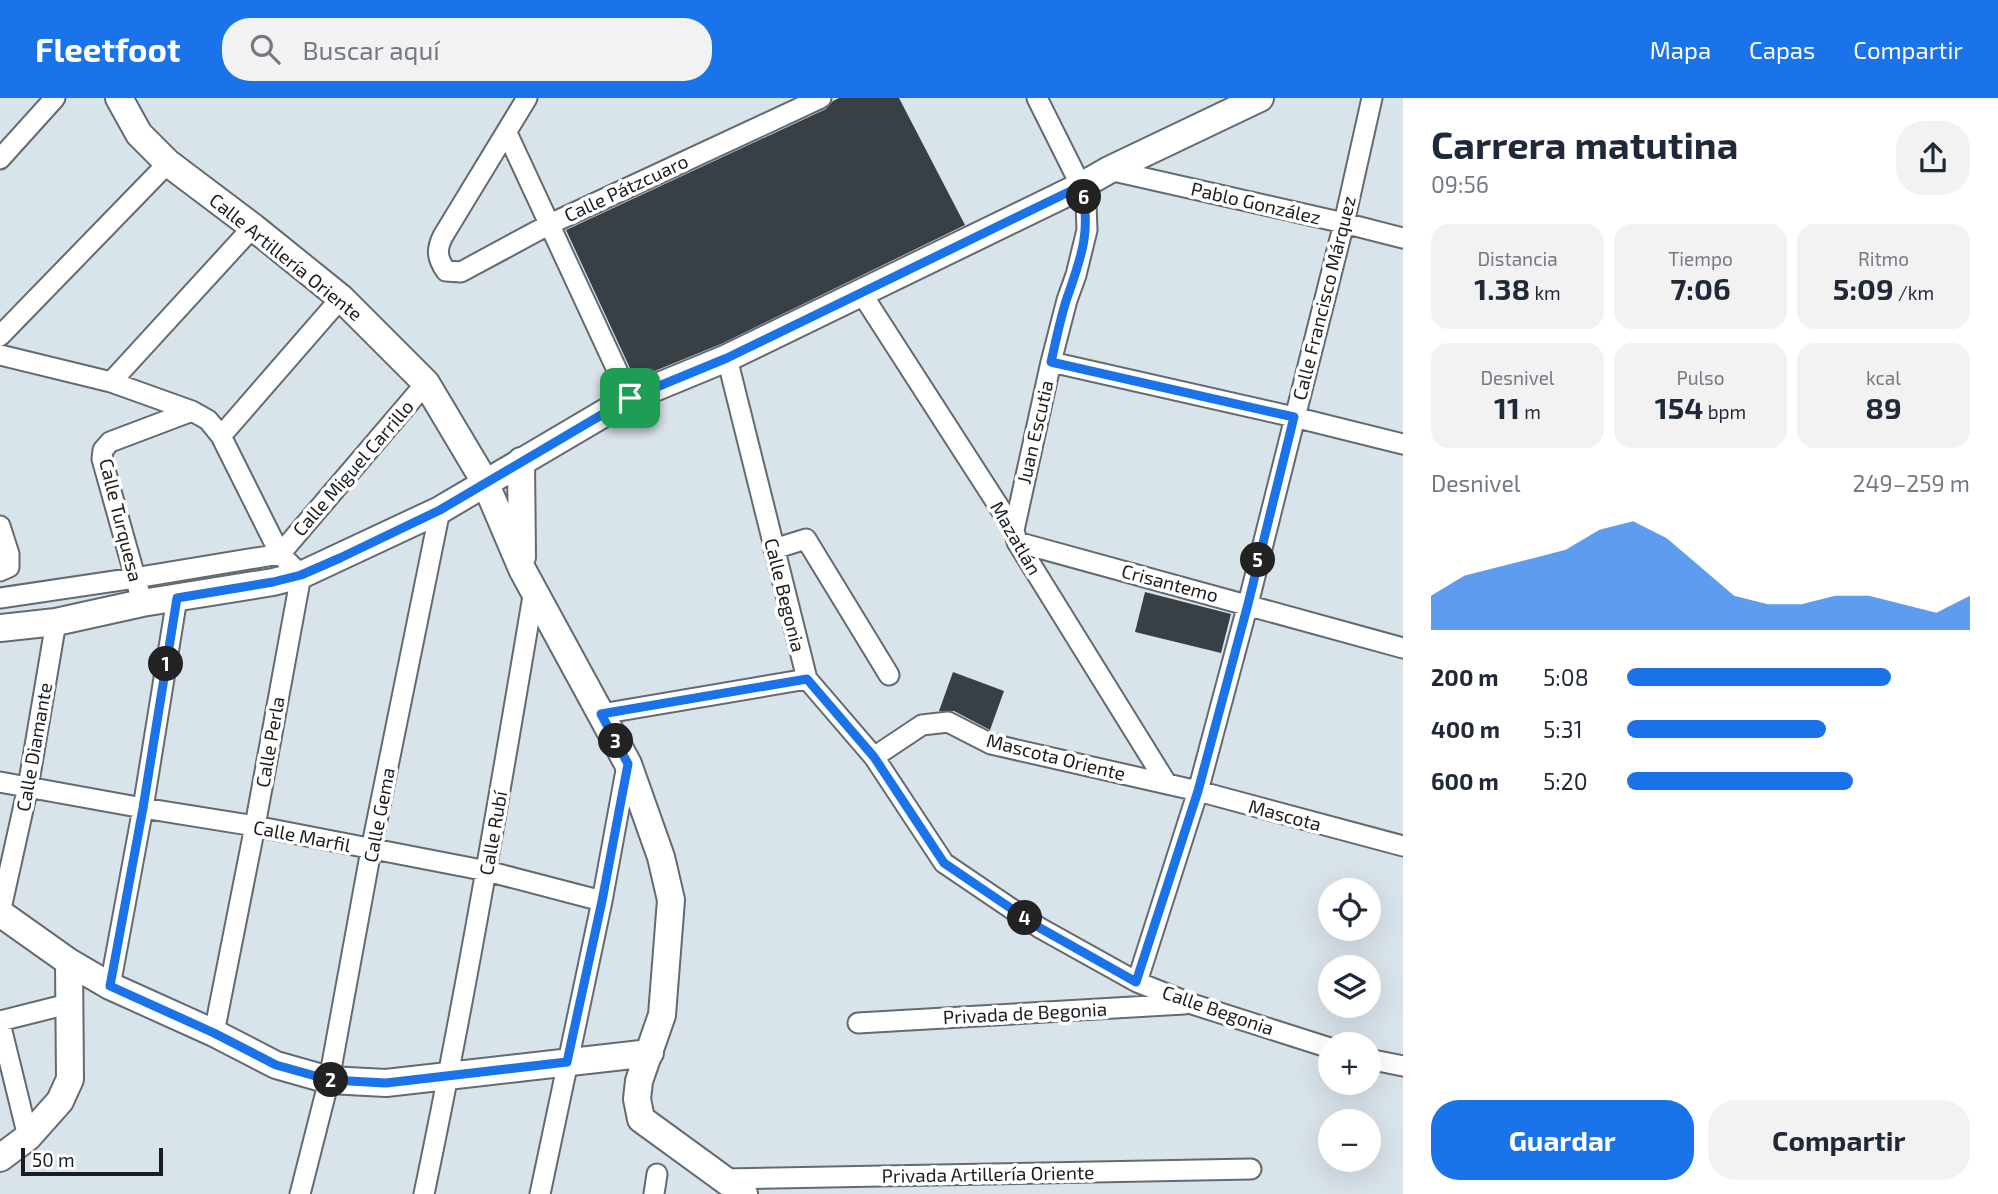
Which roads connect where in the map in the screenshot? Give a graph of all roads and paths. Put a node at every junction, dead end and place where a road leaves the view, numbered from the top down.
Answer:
1 (55, 98) edge
2 (119, 98) edge
3 (527, 98) edge
4 (821, 98) edge
5 (1037, 98) edge
6 (1260, 98) edge
7 (1372, 98) edge
8 (507, 133) junction
9 (0, 159) edge
10 (168, 163) junction
11 (1109, 170) junction
12 (1081, 186) junction
13 (1344, 223) junction
14 (550, 224) junction
15 (253, 227) junction
16 (1403, 238) edge
17 (862, 294) junction
18 (341, 298) junction
19 (0, 336) edge
20 (0, 355) edge
21 (727, 358) junction
22 (1051, 362) junction
23 (111, 382) junction
24 (426, 383) junction
25 (630, 398) junction
26 (192, 411) junction
27 (1294, 417) junction
28 (221, 436) junction
29 (1403, 444) edge
30 (521, 461) junction
31 (485, 482) junction
32 (440, 510) junction
33 (0, 526) edge
34 (1015, 536) junction
35 (774, 549) junction
36 (281, 554) junction
37 (5, 569) edge
38 (301, 575) junction
39 (528, 580) junction
40 (139, 591) junction
41 (0, 598) edge
42 (177, 598) junction
43 (1248, 604) junction
44 (56, 622) junction
45 (0, 628) edge
46 (1403, 648) edge
47 (889, 675) dead end
48 (807, 679) junction
49 (601, 714) junction
50 (874, 757) junction
51 (628, 764) junction
52 (0, 782) edge
53 (1167, 784) junction
54 (28, 787) junction
55 (1198, 791) junction
56 (143, 808) junction
57 (256, 825) junction
58 (1403, 846) edge
59 (372, 850) junction
60 (486, 871) junction
61 (602, 901) junction
62 (0, 913) edge
63 (69, 962) junction
64 (1136, 982) junction
65 (110, 986) junction
66 (68, 1004) junction
67 (1192, 1004) junction
68 (0, 1022) edge
69 (858, 1023) dead end
70 (214, 1033) junction
71 (1318, 1044) edge
72 (650, 1053) junction
73 (567, 1062) junction
74 (1381, 1062) edge
75 (1403, 1066) edge
76 (449, 1075) junction
77 (330, 1080) junction
78 (28, 1137) junction
79 (0, 1158) edge
80 (1251, 1169) dead end
81 (657, 1174) dead end
82 (734, 1186) edge
83 (300, 1194) edge
84 (424, 1194) edge
85 (540, 1194) edge
86 (654, 1194) edge

1 - 9 street
2 - 10 street, Calle Artillería Oriente
3 - 8 street
4 - 14 street, Calle Pátzcuaro
5 - 12 street, Juan Escutia
6 - 11 street
7 - 13 street, Calle Francisco Márquez
8 - 14 street
8 - 14 street, Calle Pátzcuaro
10 - 15 street, Calle Artillería Oriente
10 - 19 street
11 - 12 street
11 - 13 street, Pablo González
12 - 17 street
12 - 22 street, Juan Escutia
13 - 16 street, Pablo González
13 - 27 street, Calle Francisco Márquez
14 - 25 street
15 - 18 street, Calle Artillería Oriente
15 - 23 street
17 - 21 street
17 - 34 street, Mazatlán
18 - 24 street, Calle Artillería Oriente
18 - 28 street
20 - 23 street
21 - 25 street
21 - 35 street, Calle Begonia
22 - 27 street
22 - 34 street, Juan Escutia
23 - 26 street
24 - 31 street, Calle Artillería Oriente
24 - 36 street, Calle Miguel Carrillo
25 - 30 street
26 - 28 street
26 - 40 street, Calle Turquesa
27 - 29 street
27 - 43 street, Calle Francisco Márquez
28 - 36 street
30 - 31 street
30 - 39 street
31 - 32 street
31 - 39 street, Calle Artillería Oriente
32 - 38 street
32 - 59 street, Calle Gema
33 - 37 street
34 - 43 street, Crisantemo
34 - 53 street, Mazatlán
35 - 47 street
35 - 48 street, Calle Begonia
36 - 38 street
36 - 40 street
38 - 42 street
38 - 57 street, Calle Perla
39 - 49 street, Calle Artillería Oriente
39 - 60 street, Calle Rubí
40 - 41 street
40 - 42 street
40 - 44 street
42 - 56 street
43 - 46 street, Crisantemo
43 - 55 street, Calle Francisco Márquez
44 - 45 street
44 - 54 street, Calle Diamante
48 - 49 street
48 - 50 street, Calle Begonia
49 - 51 street, Calle Artillería Oriente
50 - 53 street, Mascota Oriente
50 - 64 street, Calle Begonia
51 - 61 street
51 - 72 street, Calle Artillería Oriente
52 - 54 street, Calle Marfil
53 - 55 street, Mascota
54 - 56 street, Calle Marfil
54 - 62 street, Calle Diamante
55 - 58 street, Mascota
55 - 64 street, Calle Francisco Márquez
56 - 57 street, Calle Marfil
56 - 65 street
57 - 59 street, Calle Marfil
57 - 70 street, Calle Perla
59 - 60 street, Calle Marfil
59 - 77 street, Calle Gema
60 - 61 street, Calle Marfil
60 - 76 street, Calle Rubí
61 - 73 street
62 - 63 street
63 - 65 street
63 - 66 street
64 - 67 street, Calle Begonia
65 - 70 street
66 - 68 street
66 - 78 street
67 - 69 street, Privada de Begonia
67 - 71 street, Calle Begonia
68 - 78 street
70 - 77 street
72 - 73 street
72 - 82 street, Calle Artillería Oriente
73 - 76 street
73 - 85 street
74 - 75 street
76 - 77 street
76 - 84 street, Calle Rubí
77 - 83 street, Calle Gema
78 - 79 street
80 - 82 street, Privada Artillería Oriente
81 - 86 street

